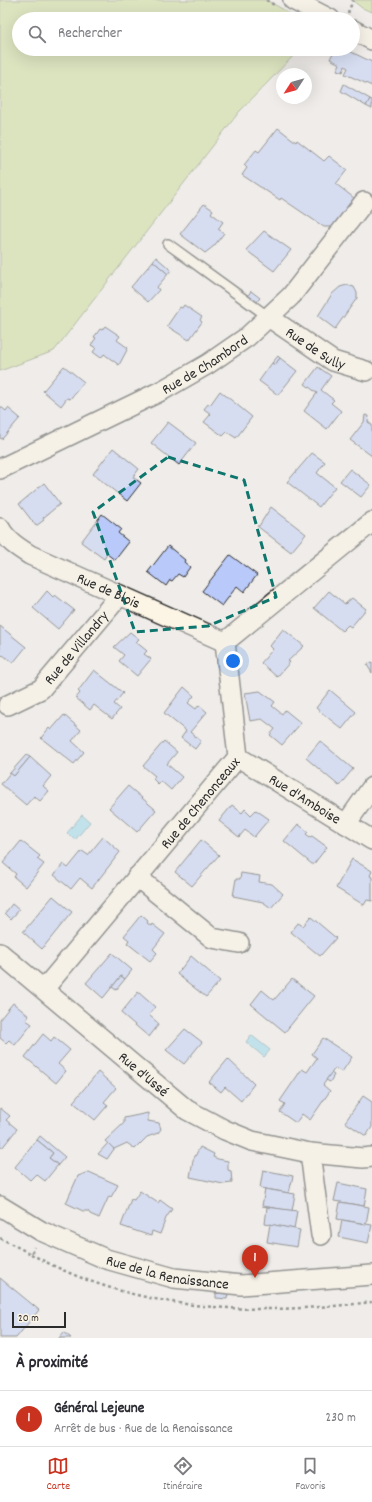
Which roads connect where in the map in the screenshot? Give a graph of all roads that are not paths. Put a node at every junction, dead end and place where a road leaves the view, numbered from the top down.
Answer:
1 (293, 0) edge
2 (316, 12) edge
3 (360, 34) edge
4 (372, 40) edge
5 (364, 202) dead end
6 (168, 244) dead end
7 (270, 318) junction
8 (366, 371) dead end
9 (0, 469) edge
10 (372, 523) edge
11 (0, 528) edge
12 (120, 595) junction
13 (225, 642) junction
14 (8, 705) dead end
15 (238, 757) junction
16 (372, 787) edge
17 (346, 824) junction
18 (372, 840) edge
19 (137, 877) junction
20 (239, 943) dead end
21 (0, 954) edge
22 (44, 989) junction
23 (310, 1153) junction
24 (372, 1157) edge
25 (0, 1206) edge
26 (321, 1235) dead end
27 (372, 1276) edge

1 - 2 street
3 - 4 street
5 - 7 street, Rue de Chambord
6 - 7 lane
7 - 8 street, Rue de Sully
7 - 9 street, Rue de Chambord
10 - 13 street
11 - 12 street, Rue de Blois
12 - 13 street, Rue de Blois
12 - 14 street, Rue de Villandry
13 - 15 street, Rue de Chenonceaux
15 - 17 street, Rue d'Amboise
15 - 19 street, Rue de Chenonceaux
16 - 17 street
17 - 18 street, Rue d'Amboise
19 - 20 street
19 - 22 street, Rue de Chenonceaux
21 - 22 street, Rue d'Ussé
22 - 23 street, Rue d'Ussé
23 - 24 street, Rue d'Ussé
23 - 26 street
25 - 27 street, Rue de la Renaissance

